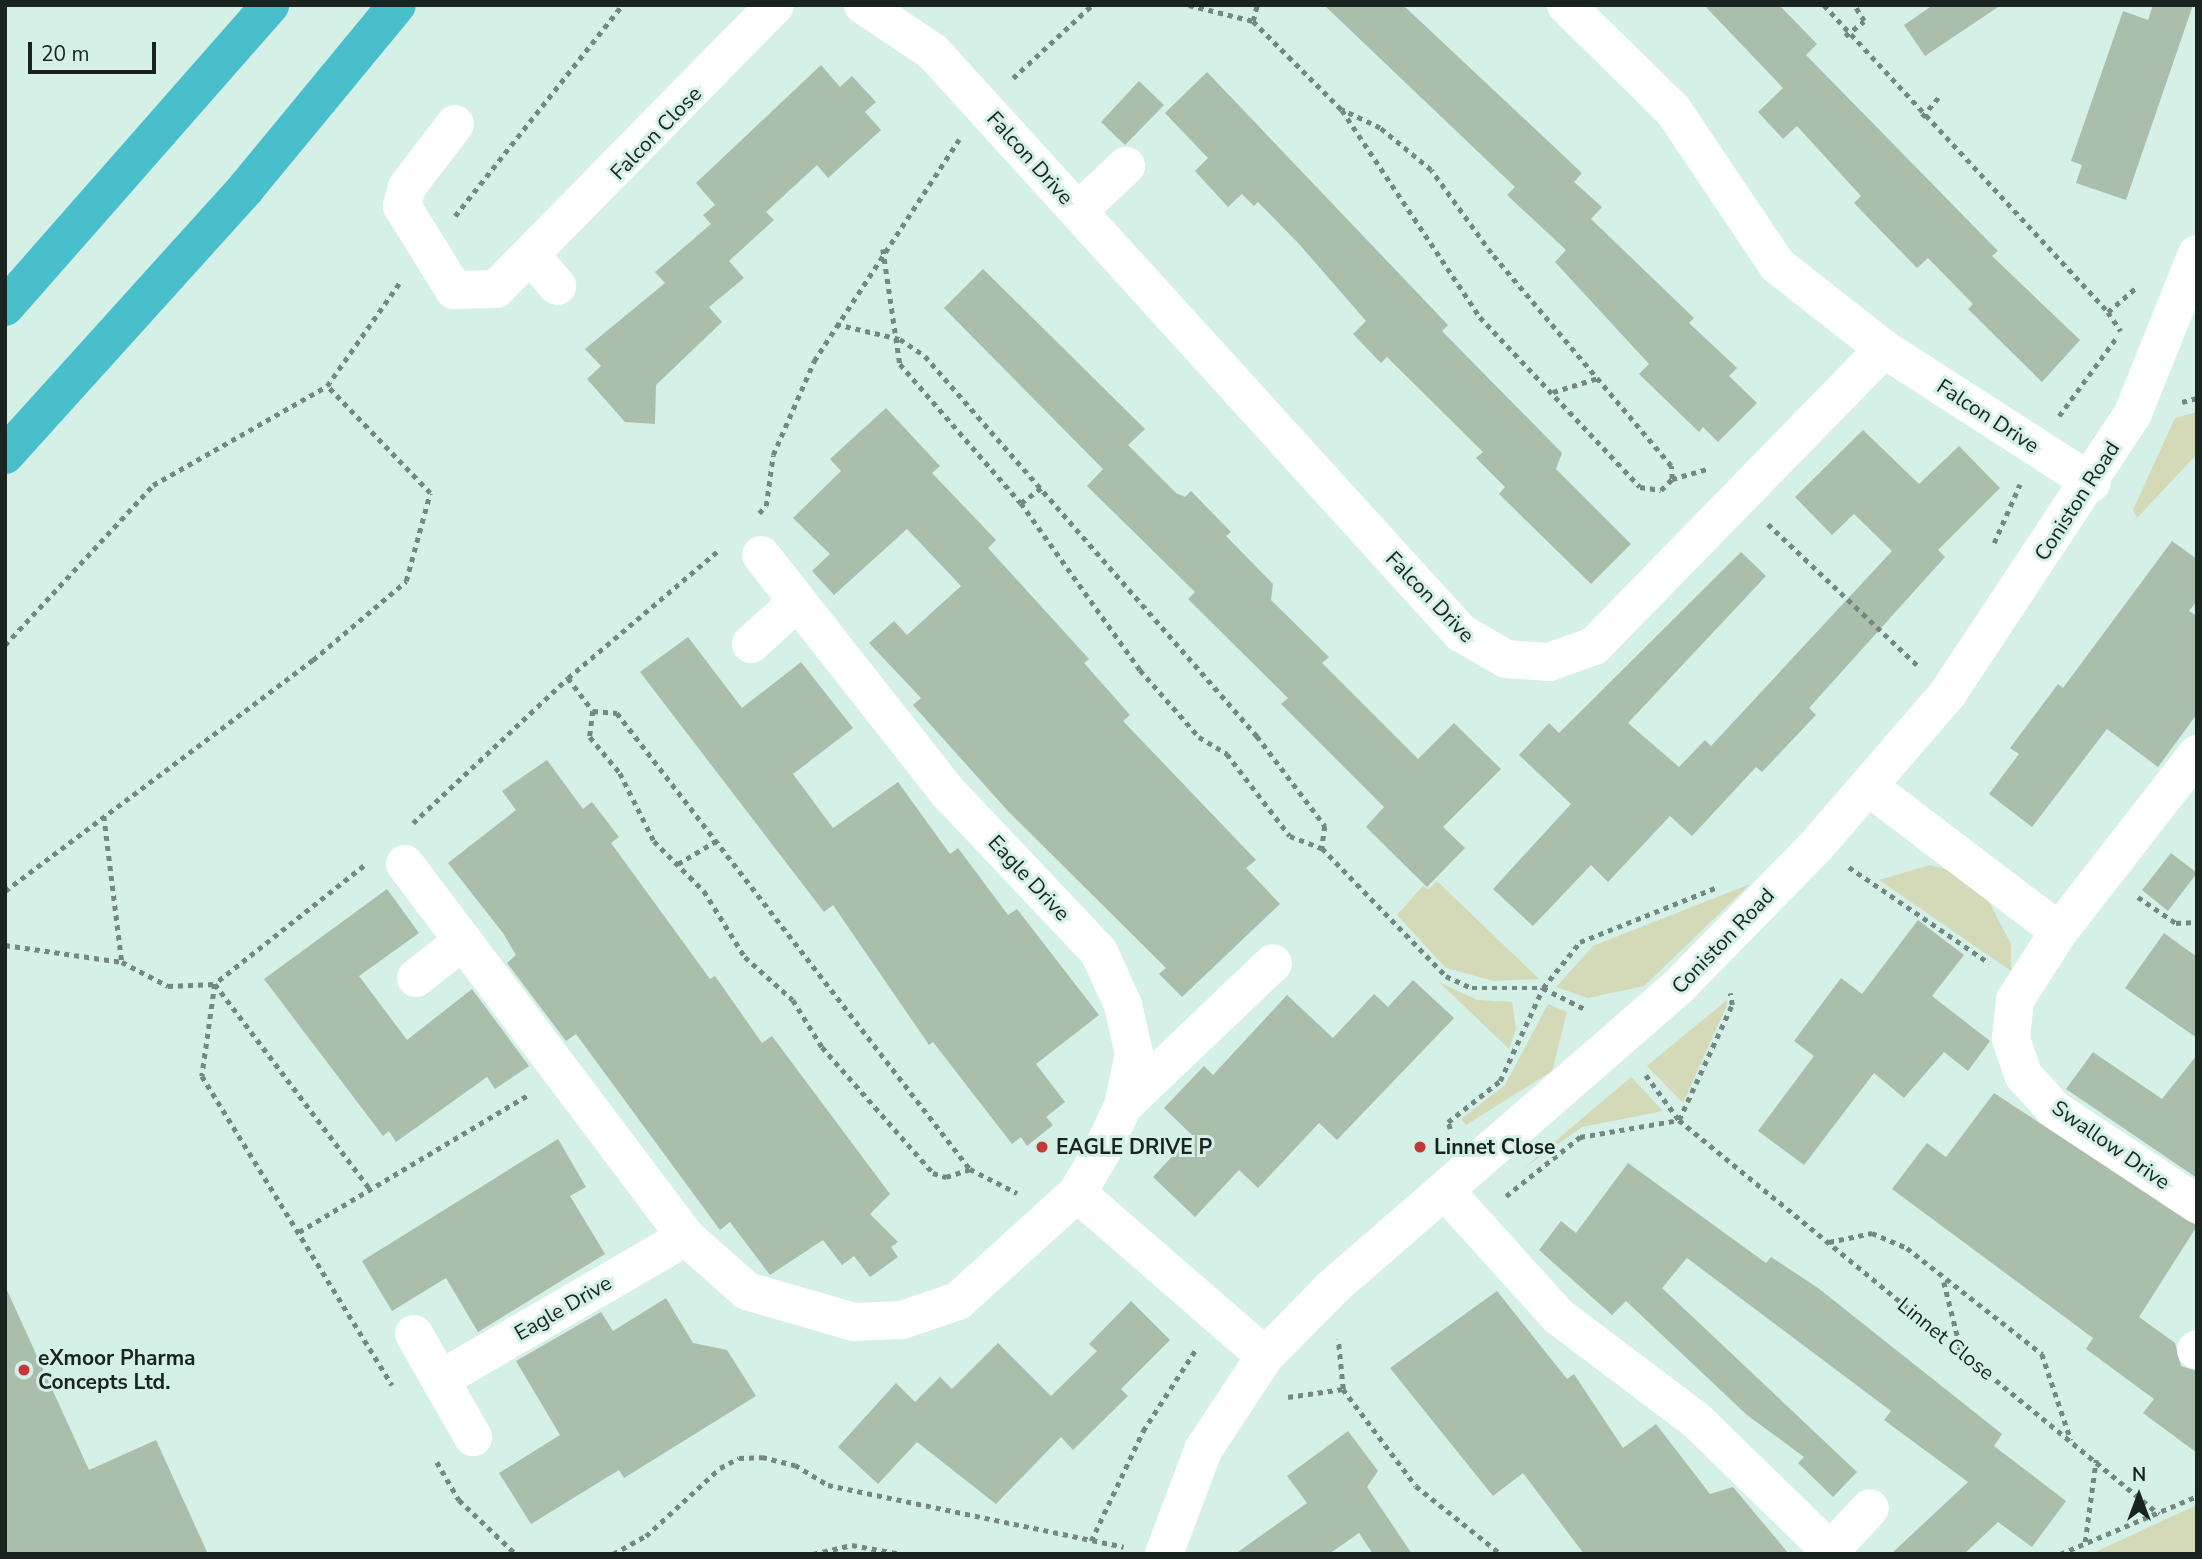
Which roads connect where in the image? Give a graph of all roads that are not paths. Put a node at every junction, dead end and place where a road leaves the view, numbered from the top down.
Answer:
1 (270, 5) edge
2 (397, 5) edge
3 (775, 5) edge
4 (863, 5) edge
5 (1566, 5) edge
6 (455, 124) dead end
7 (1126, 166) dead end
8 (1078, 211) junction
9 (2197, 254) edge
10 (5, 307) edge
11 (1884, 349) junction
12 (5, 455) edge
13 (2092, 483) junction
14 (757, 538) road end
15 (796, 603) junction
16 (751, 644) dead end
17 (2197, 754) edge
18 (1869, 787) junction
19 (405, 864) dead end
20 (2059, 931) junction
21 (463, 941) junction
22 (1273, 963) dead end
23 (416, 978) dead end
24 (1123, 1106) junction
25 (1455, 1185) junction
26 (1066, 1203) junction
27 (2197, 1204) edge
28 (686, 1237) junction
29 (414, 1334) dead end
30 (1265, 1356) junction
31 (441, 1379) junction
32 (473, 1437) dead end
33 (1870, 1508) dead end
34 (1147, 1551) edge
35 (1833, 1552) edge

1 - 10 highway
2 - 12 highway
3 - 6 street, Falcon Close
4 - 8 street, Falcon Drive
5 - 11 street, Falcon Drive
7 - 8 street, Falcon Drive
8 - 11 street, Falcon Drive
9 - 13 street, Coniston Road
11 - 13 street, Falcon Drive
13 - 18 street, Coniston Road
14 - 15 street, Eagle Drive
15 - 16 street
15 - 24 street, Eagle Drive
17 - 20 street, Swallow Drive
18 - 20 street
18 - 25 street, Coniston Road
19 - 21 street, Eagle Drive
20 - 27 street, Swallow Drive
21 - 23 street
21 - 28 street, Eagle Drive
22 - 24 street
24 - 26 street, Eagle Drive
25 - 30 street, Coniston Road
25 - 35 street
26 - 28 street, Eagle Drive
26 - 30 street
28 - 31 street, Eagle Drive
29 - 31 street
30 - 34 street, Coniston Road
31 - 32 street
33 - 35 street

